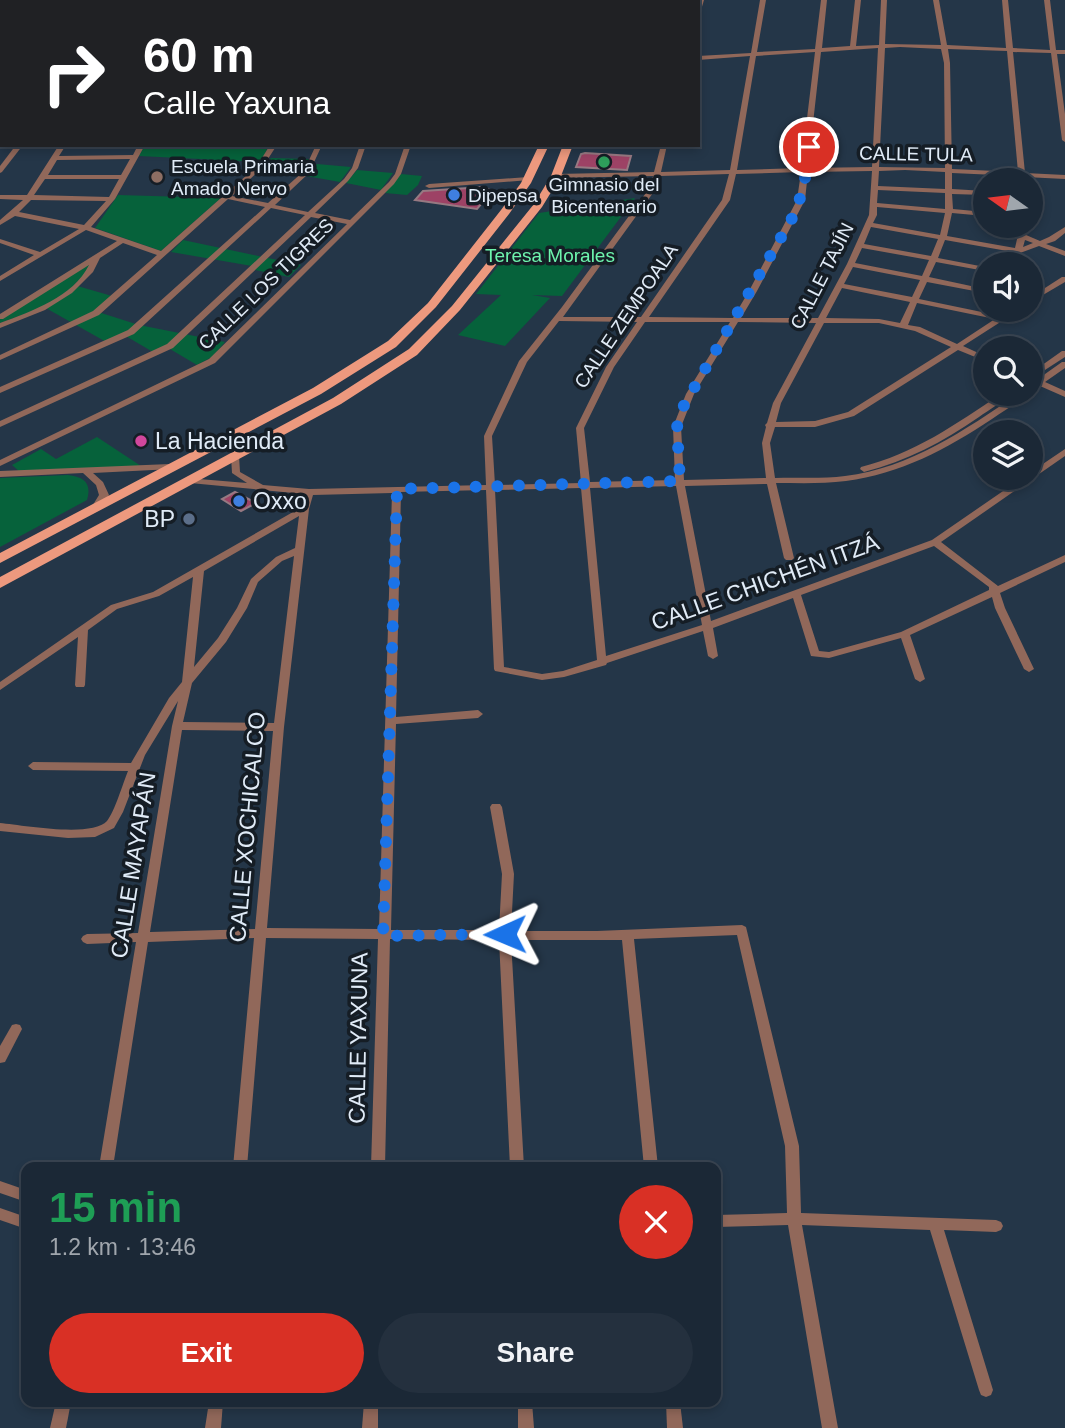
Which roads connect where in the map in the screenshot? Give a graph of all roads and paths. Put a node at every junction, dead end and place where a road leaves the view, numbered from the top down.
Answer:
1 (763, 0) edge
2 (824, 0) edge
3 (858, 0) edge
4 (884, 0) edge
5 (936, 0) edge
6 (1005, 0) edge
7 (1047, 0) edge
8 (946, 45) junction
9 (882, 46) junction
10 (853, 48) junction
11 (1011, 49) junction
12 (820, 50) junction
13 (1054, 51) junction
14 (1065, 52) edge
15 (753, 55) junction
16 (700, 58) edge
17 (1065, 140) edge
18 (19, 147) edge
19 (62, 147) edge
20 (141, 147) edge
21 (273, 147) edge
22 (318, 147) edge
23 (362, 147) edge
24 (407, 147) edge
25 (543, 147) edge
26 (567, 147) edge
27 (664, 147) edge
28 (136, 157) junction
29 (55, 158) junction
30 (876, 168) junction
31 (1021, 168) edge
32 (950, 169) junction
33 (806, 170) junction
34 (0, 172) edge
35 (973, 172) edge
36 (733, 173) junction
37 (659, 175) junction
38 (556, 176) junction
39 (42, 177) junction
40 (124, 177) junction
41 (1043, 177) edge
42 (1065, 177) edge
43 (528, 179) junction
44 (429, 186) dead end
45 (876, 188) junction
46 (949, 192) junction
47 (973, 193) edge
48 (0, 197) edge
49 (228, 197) junction
50 (29, 198) junction
51 (111, 199) junction
52 (270, 205) junction
53 (874, 205) junction
54 (949, 211) junction
55 (973, 213) edge
56 (16, 214) junction
57 (310, 214) junction
58 (0, 223) edge
59 (353, 223) junction
60 (870, 225) junction
61 (86, 228) junction
62 (1065, 229) edge
63 (943, 237) junction
64 (1021, 238) edge
65 (1027, 238) edge
66 (122, 241) junction
67 (0, 242) edge
68 (1042, 244) junction
69 (860, 245) junction
70 (1018, 251) junction
71 (162, 254) junction
72 (1065, 254) edge
73 (41, 255) junction
74 (97, 257) junction
75 (934, 259) junction
76 (851, 264) junction
77 (973, 266) edge
78 (460, 270) junction
79 (482, 274) junction
80 (1, 277) edge
81 (926, 279) junction
82 (1065, 279) edge
83 (951, 284) junction
84 (840, 285) junction
85 (973, 289) edge
86 (1043, 293) edge
87 (915, 302) junction
88 (943, 307) junction
89 (973, 311) edge
90 (0, 317) edge
91 (556, 319) junction
92 (736, 319) junction
93 (822, 319) junction
94 (644, 321) junction
95 (989, 322) edge
96 (904, 324) junction
97 (0, 326) edge
98 (959, 347) junction
99 (973, 353) edge
100 (1065, 353) edge
101 (0, 358) edge
102 (1065, 364) edge
103 (1043, 371) edge
104 (1043, 375) edge
105 (1043, 383) edge
106 (0, 390) edge
107 (317, 391) junction
108 (1065, 394) edge
109 (337, 401) junction
110 (988, 406) edge
111 (1005, 406) edge
112 (0, 424) edge
113 (769, 425) junction
114 (1065, 452) edge
115 (235, 456) junction
116 (2, 461) edge
117 (170, 467) junction
118 (1043, 467) edge
119 (85, 470) junction
120 (16, 473) junction
121 (0, 474) edge
122 (771, 479) junction
123 (190, 480) junction
124 (680, 481) junction
125 (586, 484) junction
126 (492, 486) junction
127 (272, 489) junction
128 (397, 489) junction
129 (1010, 490) edge
130 (309, 492) junction
131 (96, 508) junction
132 (304, 509) junction
133 (935, 542) junction
134 (299, 550) junction
135 (789, 558) dead end
136 (1065, 558) edge
137 (0, 559) edge
138 (199, 569) junction
139 (0, 583) edge
140 (997, 592) junction
141 (796, 593) junction
142 (706, 627) junction
143 (83, 629) junction
144 (905, 634) junction
145 (713, 656) dead end
146 (602, 663) junction
147 (1029, 669) dead end
148 (188, 679) junction
149 (920, 679) dead end
150 (79, 685) dead end
151 (0, 687) edge
152 (478, 713) dead end
153 (391, 721) junction
154 (177, 726) junction
155 (279, 727) junction
156 (33, 766) dead end
157 (135, 767) junction
158 (496, 807) dead end
159 (0, 827) edge
160 (260, 933) junction
161 (505, 934) junction
162 (628, 935) junction
163 (143, 936) junction
164 (383, 936) junction
165 (87, 939) dead end
166 (16, 1029) dead end
167 (0, 1058) edge
168 (107, 1162) edge
169 (240, 1162) edge
170 (378, 1162) edge
171 (517, 1162) edge
172 (651, 1162) edge
173 (0, 1186) edge
174 (21, 1194) edge
175 (0, 1214) edge
176 (794, 1219) junction
177 (21, 1221) edge
178 (721, 1222) edge
179 (935, 1224) junction
180 (996, 1226) dead end
181 (986, 1390) dead end
182 (62, 1407) edge
183 (215, 1407) edge
184 (371, 1407) edge
185 (525, 1407) edge
186 (673, 1407) edge
187 (58, 1428) edge
188 (213, 1428) edge
189 (370, 1428) edge
190 (526, 1428) edge
191 (675, 1428) edge
192 (830, 1428) edge

1 - 15 street, CALLE ZEMPOALA
2 - 12 street
3 - 10 street
4 - 9 street, CALLE TAJÍN
5 - 8 street
6 - 11 street
7 - 13 street
8 - 9 street
8 - 11 street
8 - 32 street
9 - 10 street
9 - 30 street, CALLE TAJÍN
10 - 12 street
11 - 13 street
11 - 31 street
12 - 15 street
12 - 33 street
13 - 14 street
13 - 17 street
15 - 16 street
15 - 36 street, CALLE ZEMPOALA
18 - 34 street
19 - 29 street
20 - 28 street
21 - 49 street
22 - 52 street
23 - 57 street
24 - 59 street, CALLE LOS TIGRES
25 - 43 main road
26 - 38 main road
27 - 37 street
28 - 29 street
28 - 40 street
29 - 39 street
30 - 32 street, CALLE TULA
30 - 33 street, CALLE TULA
30 - 45 street, CALLE TAJÍN
32 - 35 street, CALLE TULA
32 - 46 street
33 - 36 street, CALLE TULA
33 - 92 street
36 - 37 street, CALLE TULA
36 - 94 street, CALLE ZEMPOALA
37 - 38 street, CALLE TULA
37 - 91 street
38 - 79 main road
39 - 40 street
39 - 50 street
40 - 51 street
41 - 42 street, CALLE TULA
43 - 44 street
43 - 78 main road
45 - 46 street
45 - 53 street, CALLE TAJÍN
46 - 47 street
46 - 54 street
48 - 50 street
49 - 52 street
49 - 71 street
50 - 51 street
50 - 56 street
51 - 61 street
52 - 57 street
52 - 106 street
53 - 54 street
53 - 60 street, CALLE TAJÍN
54 - 55 street
54 - 63 street
56 - 58 street
56 - 61 street
57 - 59 street
57 - 112 street
59 - 116 street, CALLE LOS TIGRES
60 - 63 street
60 - 69 street, CALLE TAJÍN
61 - 66 street
61 - 73 street
62 - 68 street
63 - 70 street
63 - 75 street
64 - 70 street
65 - 68 street
66 - 71 street
66 - 74 street
67 - 73 street
68 - 70 street
68 - 72 street
69 - 75 street
69 - 76 street, CALLE TAJÍN
71 - 101 street
73 - 80 street
74 - 90 street
74 - 97 street
75 - 77 street
75 - 81 street
76 - 81 street
76 - 84 street, CALLE TAJÍN
78 - 79 main road
78 - 107 main road
79 - 109 main road
81 - 83 street
81 - 87 street
82 - 86 street
83 - 85 street
83 - 88 street
84 - 87 street
84 - 93 street, CALLE TAJÍN
87 - 88 street
87 - 96 street
88 - 89 street
91 - 94 street
91 - 126 street
92 - 93 street
92 - 94 street
92 - 124 street
93 - 96 street
93 - 113 street, CALLE TAJÍN
94 - 125 street, CALLE ZEMPOALA
95 - 98 street
96 - 98 street
98 - 99 street
98 - 113 street
100 - 103 street
102 - 104 street
105 - 108 street
107 - 109 main road
107 - 117 main road
109 - 115 main road
110 - 122 street
111 - 122 street
113 - 122 street, CALLE TAJÍN
114 - 118 street, CALLE CHICHÉN ITZÁ
115 - 123 main road
115 - 127 street
116 - 120 street
117 - 119 street
117 - 131 main road
119 - 120 street
119 - 131 street
120 - 121 street
122 - 124 street
122 - 135 street, CALLE TAJÍN
123 - 127 street
123 - 139 main road
124 - 125 street
124 - 142 street
125 - 126 street
125 - 146 street, CALLE ZEMPOALA
126 - 128 street
126 - 146 street, CALLE CHICHÉN ITZÁ
127 - 130 street
128 - 130 street
128 - 153 street, CALLE YAXUNA
129 - 133 street, CALLE CHICHÉN ITZÁ
130 - 132 street, CALLE XOCHICALCO
131 - 137 main road
132 - 134 street, CALLE XOCHICALCO
132 - 138 street
133 - 140 street
133 - 141 street, CALLE CHICHÉN ITZÁ
134 - 148 street
134 - 155 street, CALLE XOCHICALCO
136 - 140 street
138 - 143 street
138 - 148 street, CALLE MAYAPÁN
140 - 144 street
140 - 147 street
141 - 142 street, CALLE CHICHÉN ITZÁ
141 - 144 street
142 - 145 street
142 - 146 street, CALLE CHICHÉN ITZÁ
143 - 150 street
143 - 151 street
144 - 149 street
148 - 154 street, CALLE MAYAPÁN
148 - 157 street
152 - 153 street
153 - 164 street, CALLE YAXUNA
154 - 155 street
154 - 163 street, CALLE MAYAPÁN
155 - 160 street, CALLE XOCHICALCO
156 - 157 street
157 - 159 street
158 - 161 street
160 - 163 street
160 - 164 street
160 - 169 street, CALLE XOCHICALCO
161 - 162 street
161 - 164 street
161 - 171 street
162 - 172 street
162 - 176 street
163 - 165 street
163 - 168 street, CALLE MAYAPÁN
164 - 170 street, CALLE YAXUNA
166 - 167 street
173 - 174 street
175 - 177 street
176 - 178 street
176 - 179 street
176 - 192 street
179 - 180 street
179 - 181 street
182 - 187 street
183 - 188 street
184 - 189 street
185 - 190 street
186 - 191 street

